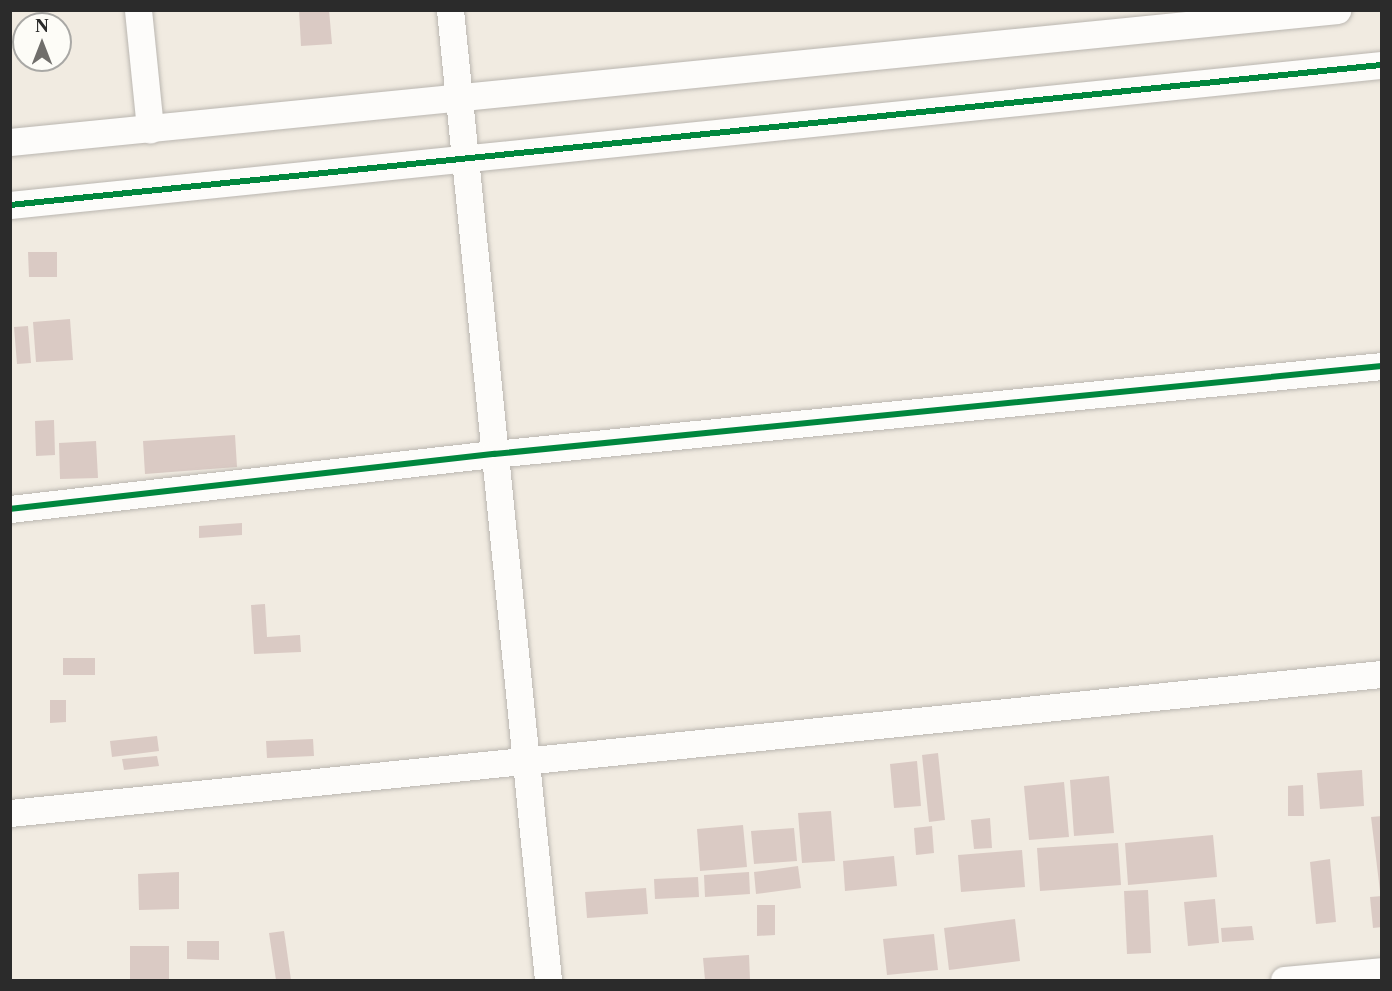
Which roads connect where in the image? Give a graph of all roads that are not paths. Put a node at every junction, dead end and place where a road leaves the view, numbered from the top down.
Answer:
1 (138, 10) edge
2 (450, 10) edge
3 (1337, 10) edge
4 (1382, 65) edge
5 (459, 98) junction
6 (150, 129) junction
7 (10, 142) edge
8 (465, 158) junction
9 (10, 205) edge
10 (1382, 366) edge
11 (494, 454) junction
12 (10, 509) edge
13 (1382, 674) edge
14 (525, 759) junction
15 (10, 813) edge
16 (1382, 971) edge
17 (548, 981) edge
18 (1284, 981) edge

1 - 6 street
2 - 5 street
3 - 5 street
4 - 8 street
5 - 6 street
5 - 8 street
6 - 7 street
8 - 9 street
8 - 11 street
10 - 11 street
11 - 12 street
11 - 14 street
13 - 14 street
14 - 15 street
14 - 17 street
16 - 18 street

